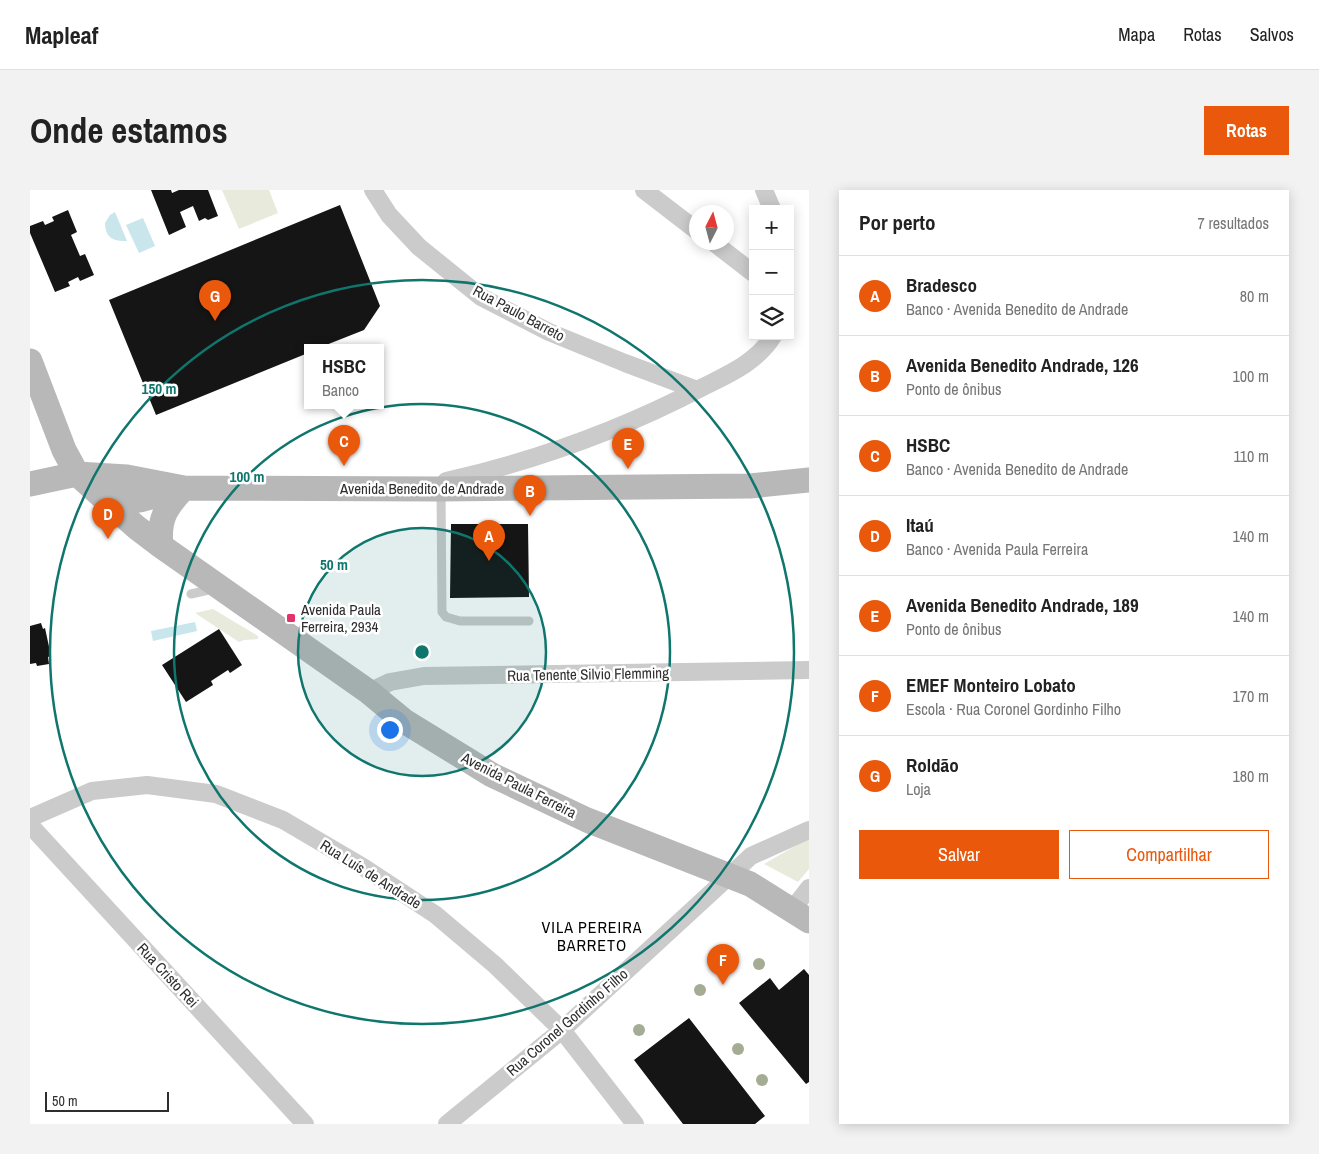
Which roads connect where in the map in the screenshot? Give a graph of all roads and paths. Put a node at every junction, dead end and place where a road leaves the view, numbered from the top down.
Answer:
1 (373, 190) edge
2 (644, 190) edge
3 (764, 190) edge
4 (770, 205) edge
5 (689, 225) edge
6 (723, 250) edge
7 (749, 270) edge
8 (770, 340) edge
9 (30, 361) edge
10 (697, 390) junction
11 (77, 474) junction
12 (809, 480) edge
13 (30, 484) edge
14 (184, 488) junction
15 (413, 488) junction
16 (441, 489) junction
17 (106, 500) junction
18 (161, 546) junction
19 (219, 587) junction
20 (191, 594) dead end
21 (529, 621) dead end
22 (809, 670) edge
23 (369, 692) junction
24 (30, 818) edge
25 (30, 825) edge
26 (809, 830) edge
27 (729, 875) junction
28 (809, 888) edge
29 (800, 915) edge
30 (562, 1030) junction
31 (305, 1124) edge
32 (446, 1124) edge
33 (635, 1124) edge

1 - 10 street, Rua Paulo Barreto
2 - 5 street
3 - 4 street
6 - 7 street
8 - 10 street
9 - 11 main road, Avenida Paula Ferreira
10 - 15 street
11 - 13 main road
11 - 14 main road, Avenida Benedito de Andrade
11 - 17 main road, Avenida Paula Ferreira
12 - 16 main road, Avenida Benedito de Andrade
14 - 15 main road, Avenida Benedito de Andrade
14 - 17 main road, Avenida Benedito de Andrade
14 - 18 main road
15 - 16 main road, Avenida Benedito de Andrade
16 - 21 lane
17 - 18 main road, Avenida Paula Ferreira
18 - 19 main road, Avenida Paula Ferreira
19 - 20 lane
19 - 23 main road, Avenida Paula Ferreira
22 - 23 street, Rua Tenente Silvio Flemming
23 - 27 main road, Avenida Paula Ferreira
24 - 30 street, Rua Luís de Andrade
25 - 31 street, Rua Cristo Rei
26 - 27 street, Rua Coronel Gordinho Filho
27 - 29 main road, Avenida Paula Ferreira
27 - 30 street, Rua Coronel Gordinho Filho
28 - 29 street
30 - 32 street, Rua Coronel Gordinho Filho
30 - 33 street, Rua Luís de Andrade

